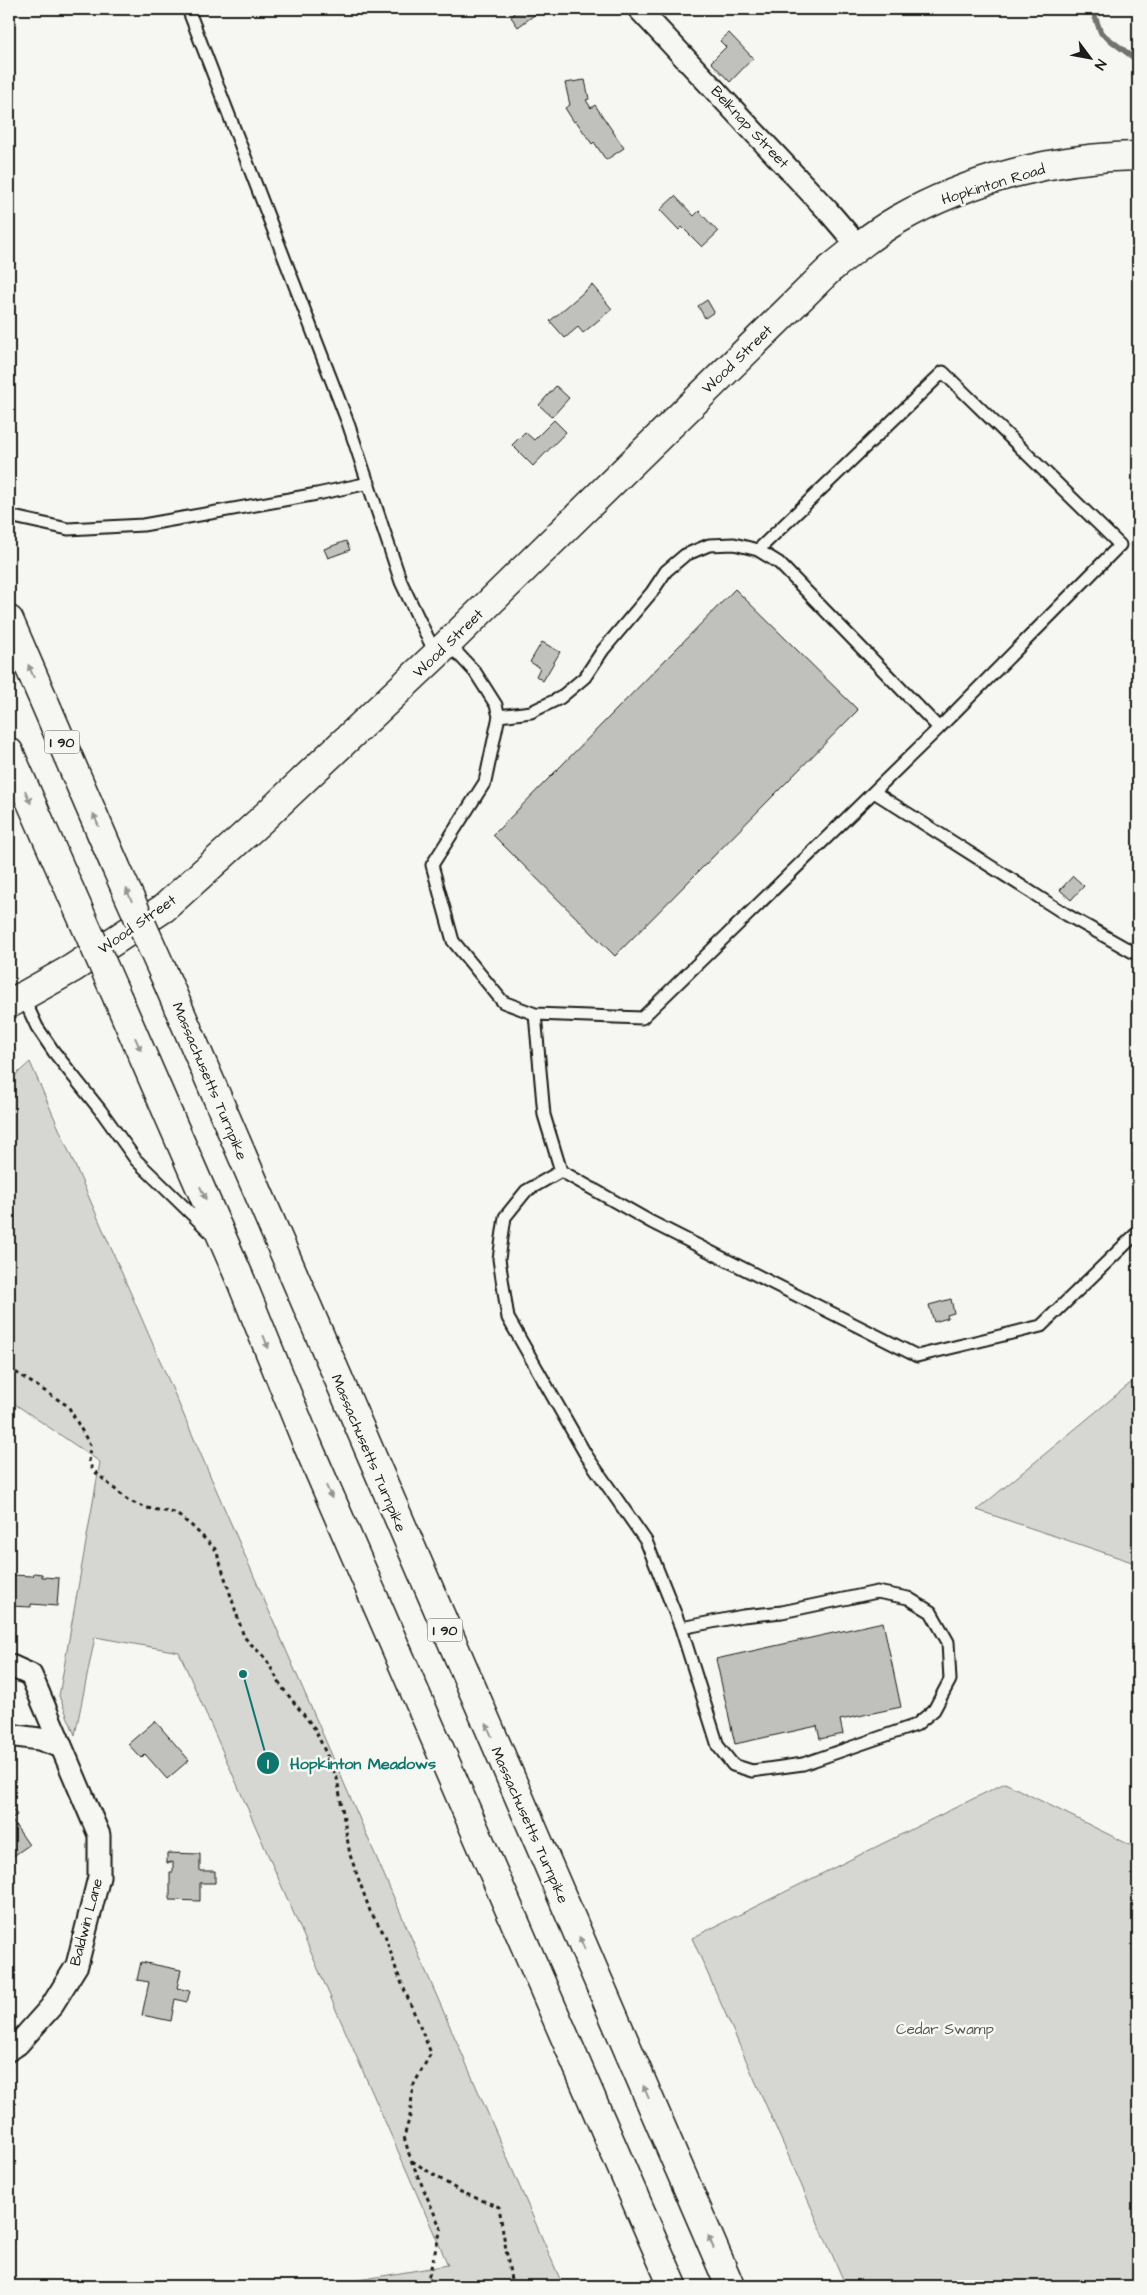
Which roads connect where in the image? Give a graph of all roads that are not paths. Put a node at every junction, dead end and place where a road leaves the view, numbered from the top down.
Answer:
1 (188, 9) edge
2 (639, 9) edge
3 (1138, 156) edge
4 (858, 246) junction
5 (369, 483) junction
6 (9, 516) edge
7 (758, 550) junction
8 (9, 620) edge
9 (442, 649) junction
10 (499, 716) junction
11 (939, 728) junction
12 (9, 752) edge
13 (874, 792) junction
14 (1138, 955) edge
15 (16, 1001) edge
16 (535, 1014) junction
17 (561, 1171) junction
18 (1138, 1232) edge
19 (227, 1248) junction
20 (680, 1628) junction
21 (9, 1665) edge
22 (9, 1735) edge
23 (61, 1747) junction
24 (9, 2050) edge
25 (674, 2286) edge
26 (730, 2286) edge

1 - 5 lane
2 - 4 street, Belknap Street
3 - 4 main road, Hopkinton Road
4 - 9 main road, Wood Street
5 - 6 lane
5 - 9 lane
7 - 10 lane
7 - 11 lane
7 - 11 lane
26 -> 8 main road, Massachusetts Turnpike / I 90, bridge
9 - 10 lane
9 - 15 main road, Wood Street
10 - 16 lane
11 - 13 lane
12 -> 19 main road, bridge
13 - 14 lane
13 - 16 lane
15 - 19 lane
16 - 17 lane
17 - 18 lane
17 - 20 lane
19 -> 25 main road
20 - 20 lane
21 - 23 street, Baldwin Lane
22 - 23 street
23 - 24 street, Baldwin Lane

